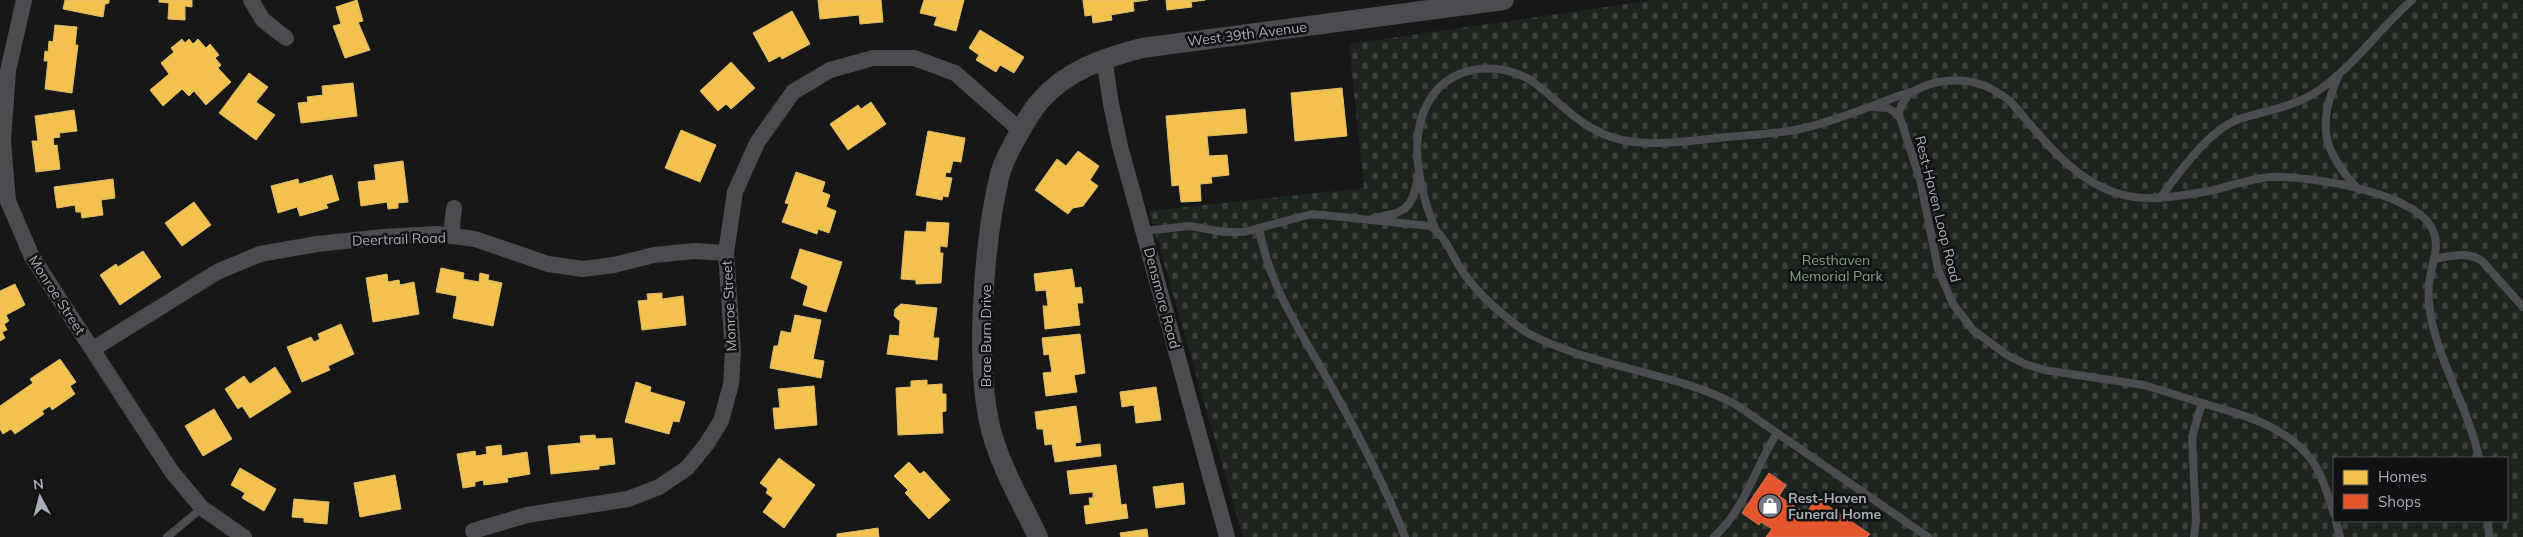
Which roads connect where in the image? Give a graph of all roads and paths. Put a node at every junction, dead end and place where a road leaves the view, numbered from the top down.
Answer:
1 (24, 0) edge
2 (251, 0) edge
3 (1504, 0) edge
4 (2412, 0) edge
5 (286, 38) dead end
6 (1104, 58) junction
7 (2339, 75) junction
8 (1914, 91) junction
9 (1864, 108) junction
10 (1899, 114) junction
11 (1021, 131) junction
12 (1419, 169) junction
13 (2360, 190) junction
14 (2160, 198) junction
15 (454, 208) dead end
16 (1364, 220) junction
17 (1260, 228) junction
18 (1435, 229) junction
19 (1144, 231) junction
20 (451, 236) junction
21 (726, 253) junction
22 (2434, 260) junction
23 (2523, 307) edge
24 (93, 349) junction
25 (2202, 403) junction
26 (1777, 433) junction
27 (2479, 457) edge
28 (202, 508) junction
29 (2333, 512) edge
30 (2336, 522) edge
31 (2488, 522) edge
32 (472, 531) dead end
33 (167, 537) edge
34 (244, 537) edge
35 (1038, 537) edge
36 (1227, 537) edge
37 (1404, 537) edge
38 (1714, 537) edge
39 (1928, 537) edge
40 (2194, 537) edge
41 (2340, 537) edge
42 (2488, 537) edge

1 - 24 street, Monroe Street
2 - 5 street
3 - 6 street, West 39th Avenue
4 - 7 lane
6 - 11 street, West 39th Avenue
6 - 19 street, Densmore Road
7 - 13 lane
7 - 14 lane
8 - 9 lane
8 - 10 lane
8 - 14 lane
9 - 10 lane
9 - 12 lane
10 - 25 lane, Rest-Haven Loop Road
11 - 21 street, Monroe Street
11 - 35 street, Brae Burn Drive
12 - 16 lane
12 - 18 lane
13 - 14 lane
13 - 22 lane
15 - 20 street
16 - 17 lane
16 - 18 lane
17 - 19 lane
17 - 37 lane
18 - 26 lane
19 - 36 street, Densmore Road
20 - 21 street, Deertrail Road
20 - 24 street, Deertrail Road
21 - 32 street, Monroe Street
22 - 23 lane
22 - 27 lane
24 - 28 street, Monroe Street
25 - 29 lane, Rest-Haven Loop Road
25 - 40 lane
26 - 38 lane
26 - 39 lane
28 - 33 lane
28 - 34 street, Monroe Street
30 - 41 lane
31 - 42 lane

